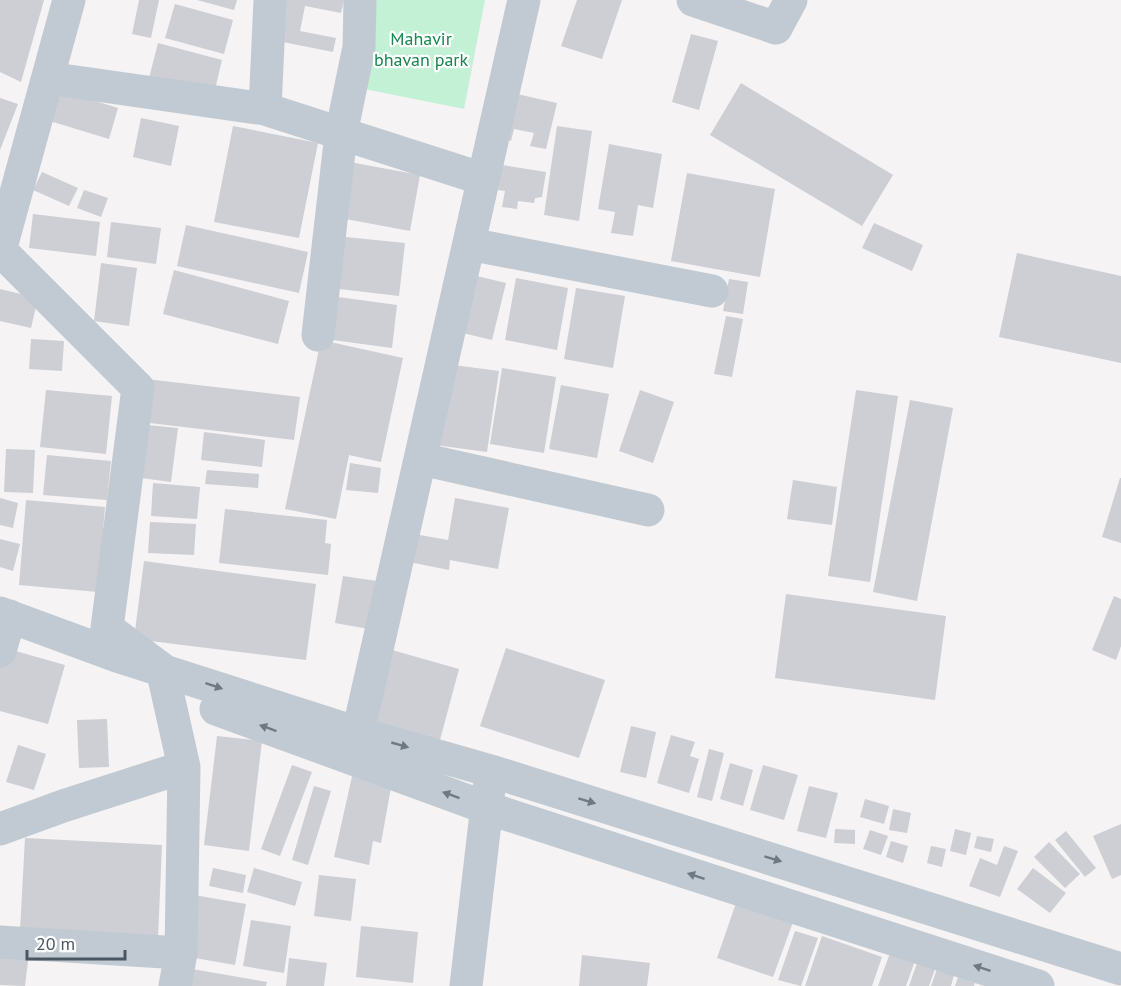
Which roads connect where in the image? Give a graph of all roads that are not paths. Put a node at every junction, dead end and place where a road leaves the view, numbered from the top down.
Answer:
1 (69, 0) edge
2 (270, 0) edge
3 (360, 0) edge
4 (524, 0) edge
5 (693, 0) edge
6 (790, 0) edge
7 (48, 78) junction
8 (265, 109) junction
9 (341, 134) junction
10 (483, 179) junction
11 (8, 188) edge
12 (469, 244) junction
13 (0, 251) edge
14 (712, 291) dead end
15 (318, 335) dead end
16 (421, 459) junction
17 (648, 510) dead end
18 (3, 629) edge
19 (164, 680) junction
20 (358, 733) junction
21 (184, 767) junction
22 (491, 771) junction
23 (487, 808) junction
24 (0, 829) edge
25 (0, 942) edge
26 (182, 953) junction
27 (1121, 969) edge
28 (175, 986) edge
29 (466, 986) edge
30 (1038, 986) edge

1 - 7 street
2 - 8 street
3 - 9 street
4 - 10 street
5 - 6 street
7 - 8 street
7 - 11 street
8 - 9 street
9 - 10 street
9 - 15 street
10 - 12 street
11 - 13 street
12 - 14 street
12 - 16 street
13 - 19 street
16 - 17 street
16 - 20 street
18 - 19 street
19 -> 20 street
19 - 21 street
23 -> 19 street
20 -> 22 street
21 - 24 street
21 - 26 street
22 - 23 street
22 -> 27 street
23 - 29 street
30 -> 23 street
25 - 26 street
26 - 28 street

